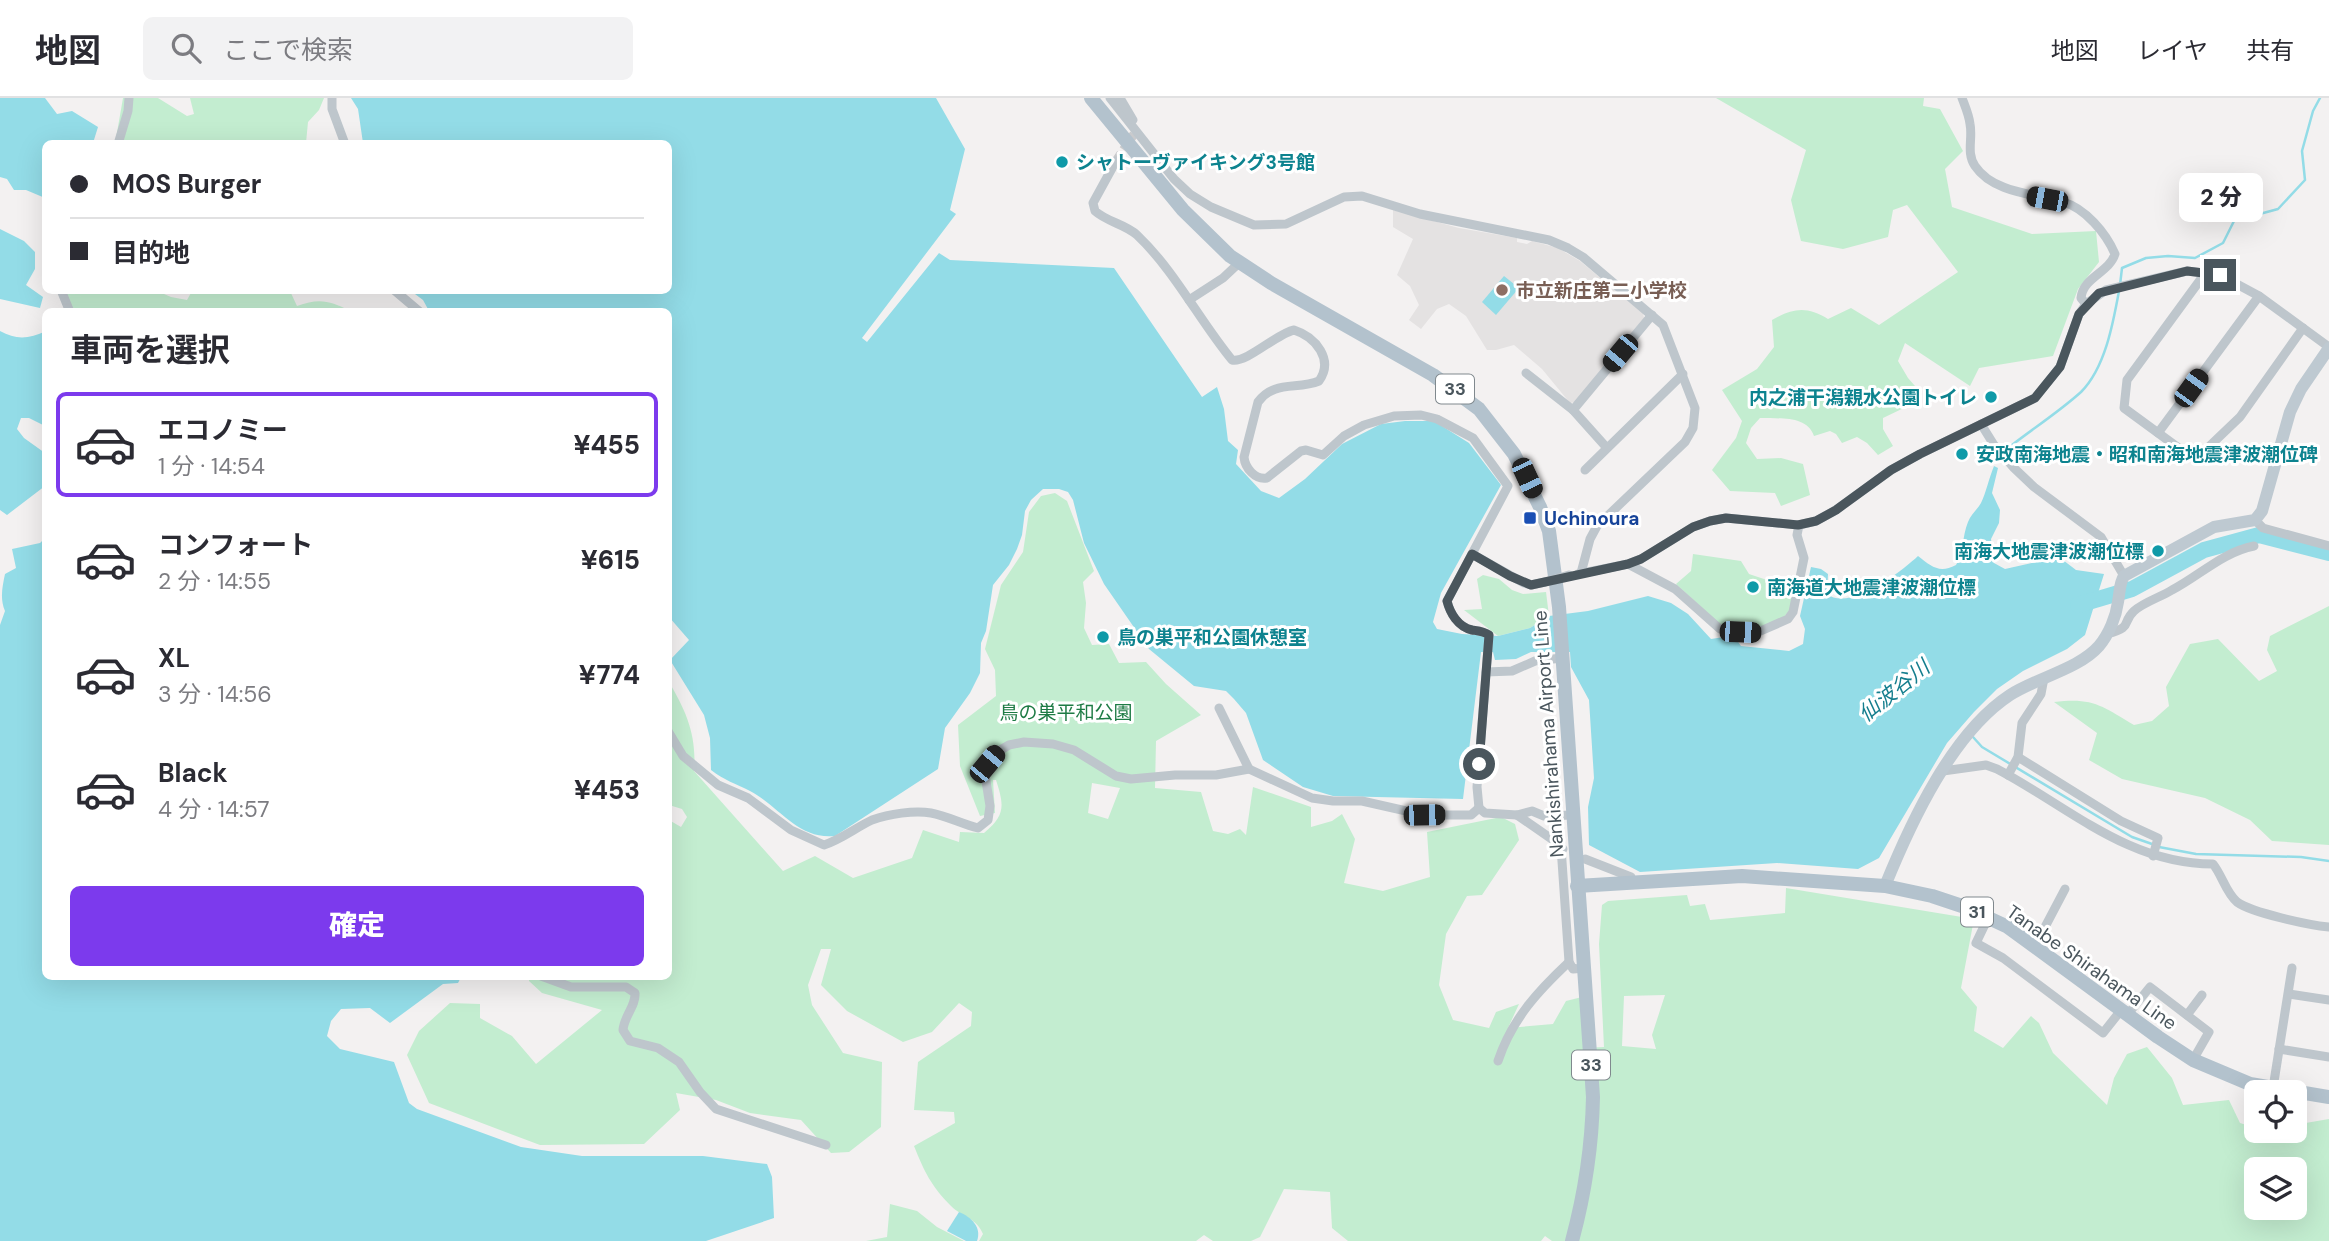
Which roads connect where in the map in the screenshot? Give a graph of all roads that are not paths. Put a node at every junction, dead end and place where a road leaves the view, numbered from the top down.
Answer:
1 (129, 98) edge
2 (332, 98) edge
3 (1091, 98) edge
4 (1110, 98) edge
5 (1120, 98) edge
6 (1962, 98) edge
7 (1135, 132) junction
8 (119, 140) edge
9 (344, 140) edge
10 (1116, 161) tunnel mouth
11 (1240, 263) junction
12 (2206, 272) junction
13 (399, 294) edge
14 (2259, 296) junction
15 (1189, 300) junction
16 (2086, 304) junction
17 (415, 308) edge
18 (1652, 315) junction
19 (2304, 328) junction
20 (2329, 348) edge
21 (1526, 373) dead end
22 (1683, 374) junction
23 (1573, 410) junction
24 (1981, 424) junction
25 (2158, 433) junction
26 (1607, 448) junction
27 (1585, 470) dead end
28 (2255, 520) junction
29 (1798, 525) junction
30 (2253, 546) dead end
31 (2329, 546) edge
32 (1472, 554) junction
33 (1628, 564) junction
34 (1581, 573) junction
35 (2122, 579) junction
36 (2108, 632) junction
37 (1562, 656) junction
38 (1486, 673) junction
39 (2043, 678) junction
40 (1219, 708) dead end
41 (672, 738) edge
42 (2017, 759) junction
43 (1249, 769) junction
44 (1943, 771) junction
45 (2009, 773) junction
46 (1479, 808) junction
47 (1517, 815) junction
48 (1572, 815) junction
49 (2155, 850) junction
50 (1586, 859) dead end
51 (1632, 883) junction
52 (1577, 886) junction
53 (1885, 886) junction
54 (2065, 889) dead end
55 (1988, 918) junction
56 (2329, 927) edge
57 (2035, 946) junction
58 (1569, 962) junction
59 (1585, 968) junction
60 (2292, 968) dead end
61 (552, 980) edge
62 (2289, 994) junction
63 (2202, 995) dead end
64 (2329, 1000) edge
65 (2125, 1012) junction
66 (2187, 1015) junction
67 (2279, 1049) junction
68 (2329, 1057) edge
69 (2193, 1060) junction
70 (1498, 1061) dead end
71 (2274, 1080) edge
72 (2244, 1081) edge
73 (2307, 1093) edge
74 (2329, 1097) edge
75 (826, 1145) dead end
76 (1572, 1241) edge

1 - 8 street
2 - 9 street
3 - 11 main road, Nankishirahama Airport Line / 33
4 - 7 street
5 - 7 street
6 - 16 street
7 - 18 street
10 - 15 street
11 - 15 street
11 - 37 main road, Nankishirahama Airport Line / 33
12 - 14 street
12 - 16 street
12 - 25 street
13 - 17 street
14 - 19 street
14 - 25 street
15 - 32 street
16 - 24 street
18 - 22 street
18 - 23 street
19 - 20 street
19 - 25 street
20 - 28 street
21 - 23 street
22 - 26 street
22 - 34 street
23 - 26 street
24 - 29 street
24 - 35 street
26 - 27 street
28 - 31 street
28 - 35 street
29 - 33 street
29 - 33 street
30 - 36 street
32 - 34 street, bridge
32 - 38 street
33 - 34 street
35 - 36 street
36 - 39 street
37 - 38 street
37 - 48 main road, Nankishirahama Airport Line / 33
38 - 46 street
39 - 42 street
39 - 44 street
40 - 43 street
41 - 43 street
42 - 45 street
42 - 49 street
43 - 46 street
44 - 45 street
44 - 53 street
45 - 49 street
46 - 47 street
47 - 48 street
47 - 58 street
48 - 52 main road, Nankishirahama Airport Line / 33
49 - 56 street
50 - 51 street
51 - 52 main road, Tanabe Shirahama Line / 31
51 - 53 main road, Tanabe Shirahama Line / 31
52 - 59 main road, Nankishirahama Airport Line / 33
53 - 55 main road, Tanabe Shirahama Line / 31
54 - 57 street
55 - 57 main road, Tanabe Shirahama Line / 31
55 - 65 street
57 - 65 main road, Tanabe Shirahama Line / 31
58 - 59 street
58 - 70 street
59 - 76 main road, Nankishirahama Airport Line / 33
60 - 62 street
61 - 75 street
62 - 64 street
62 - 67 street
63 - 66 street
65 - 66 street
65 - 69 main road, Tanabe Shirahama Line / 31
66 - 69 street
67 - 68 street
67 - 71 street
69 - 72 main road, Tanabe Shirahama Line / 31
73 - 74 main road, Tanabe Shirahama Line / 31

